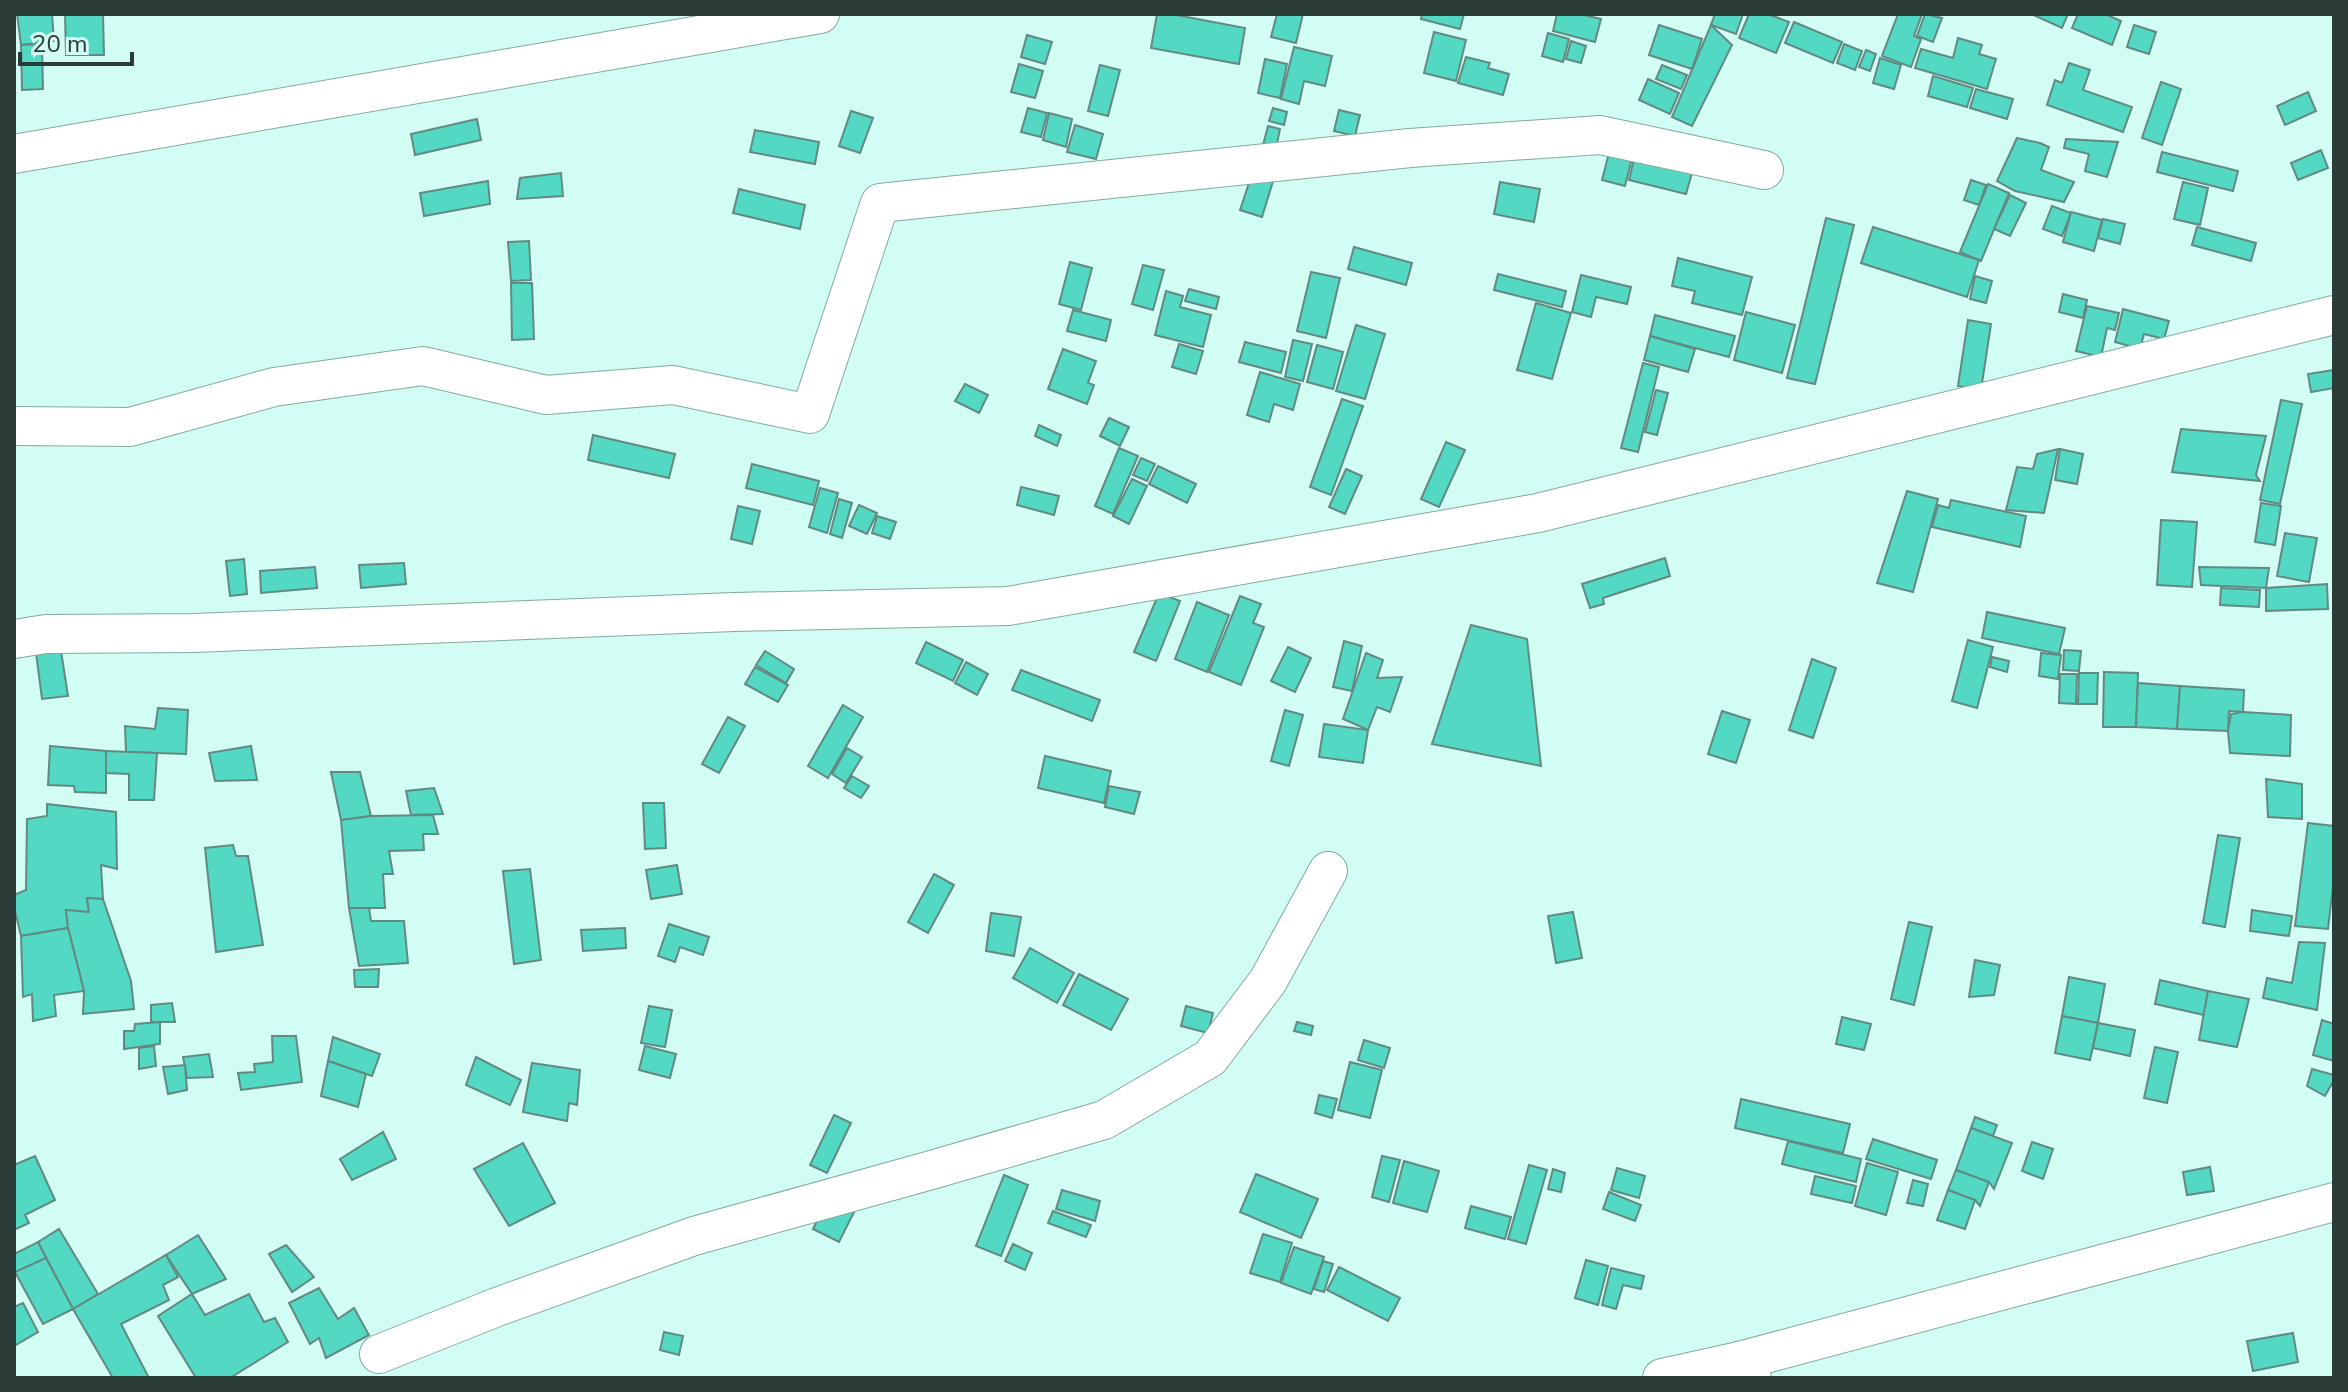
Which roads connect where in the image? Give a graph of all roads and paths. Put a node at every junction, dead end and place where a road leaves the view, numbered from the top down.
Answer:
1 (820, 14) edge
2 (14, 154) edge
3 (1764, 170) dead end
4 (2334, 315) edge
5 (14, 426) edge
6 (14, 639) edge
7 (1328, 871) dead end
8 (2334, 1202) edge
9 (379, 1354) dead end
10 (1746, 1369) edge
11 (1662, 1378) edge

1 - 2 street
3 - 5 street
4 - 6 street
7 - 9 street
8 - 10 street
10 - 11 street

